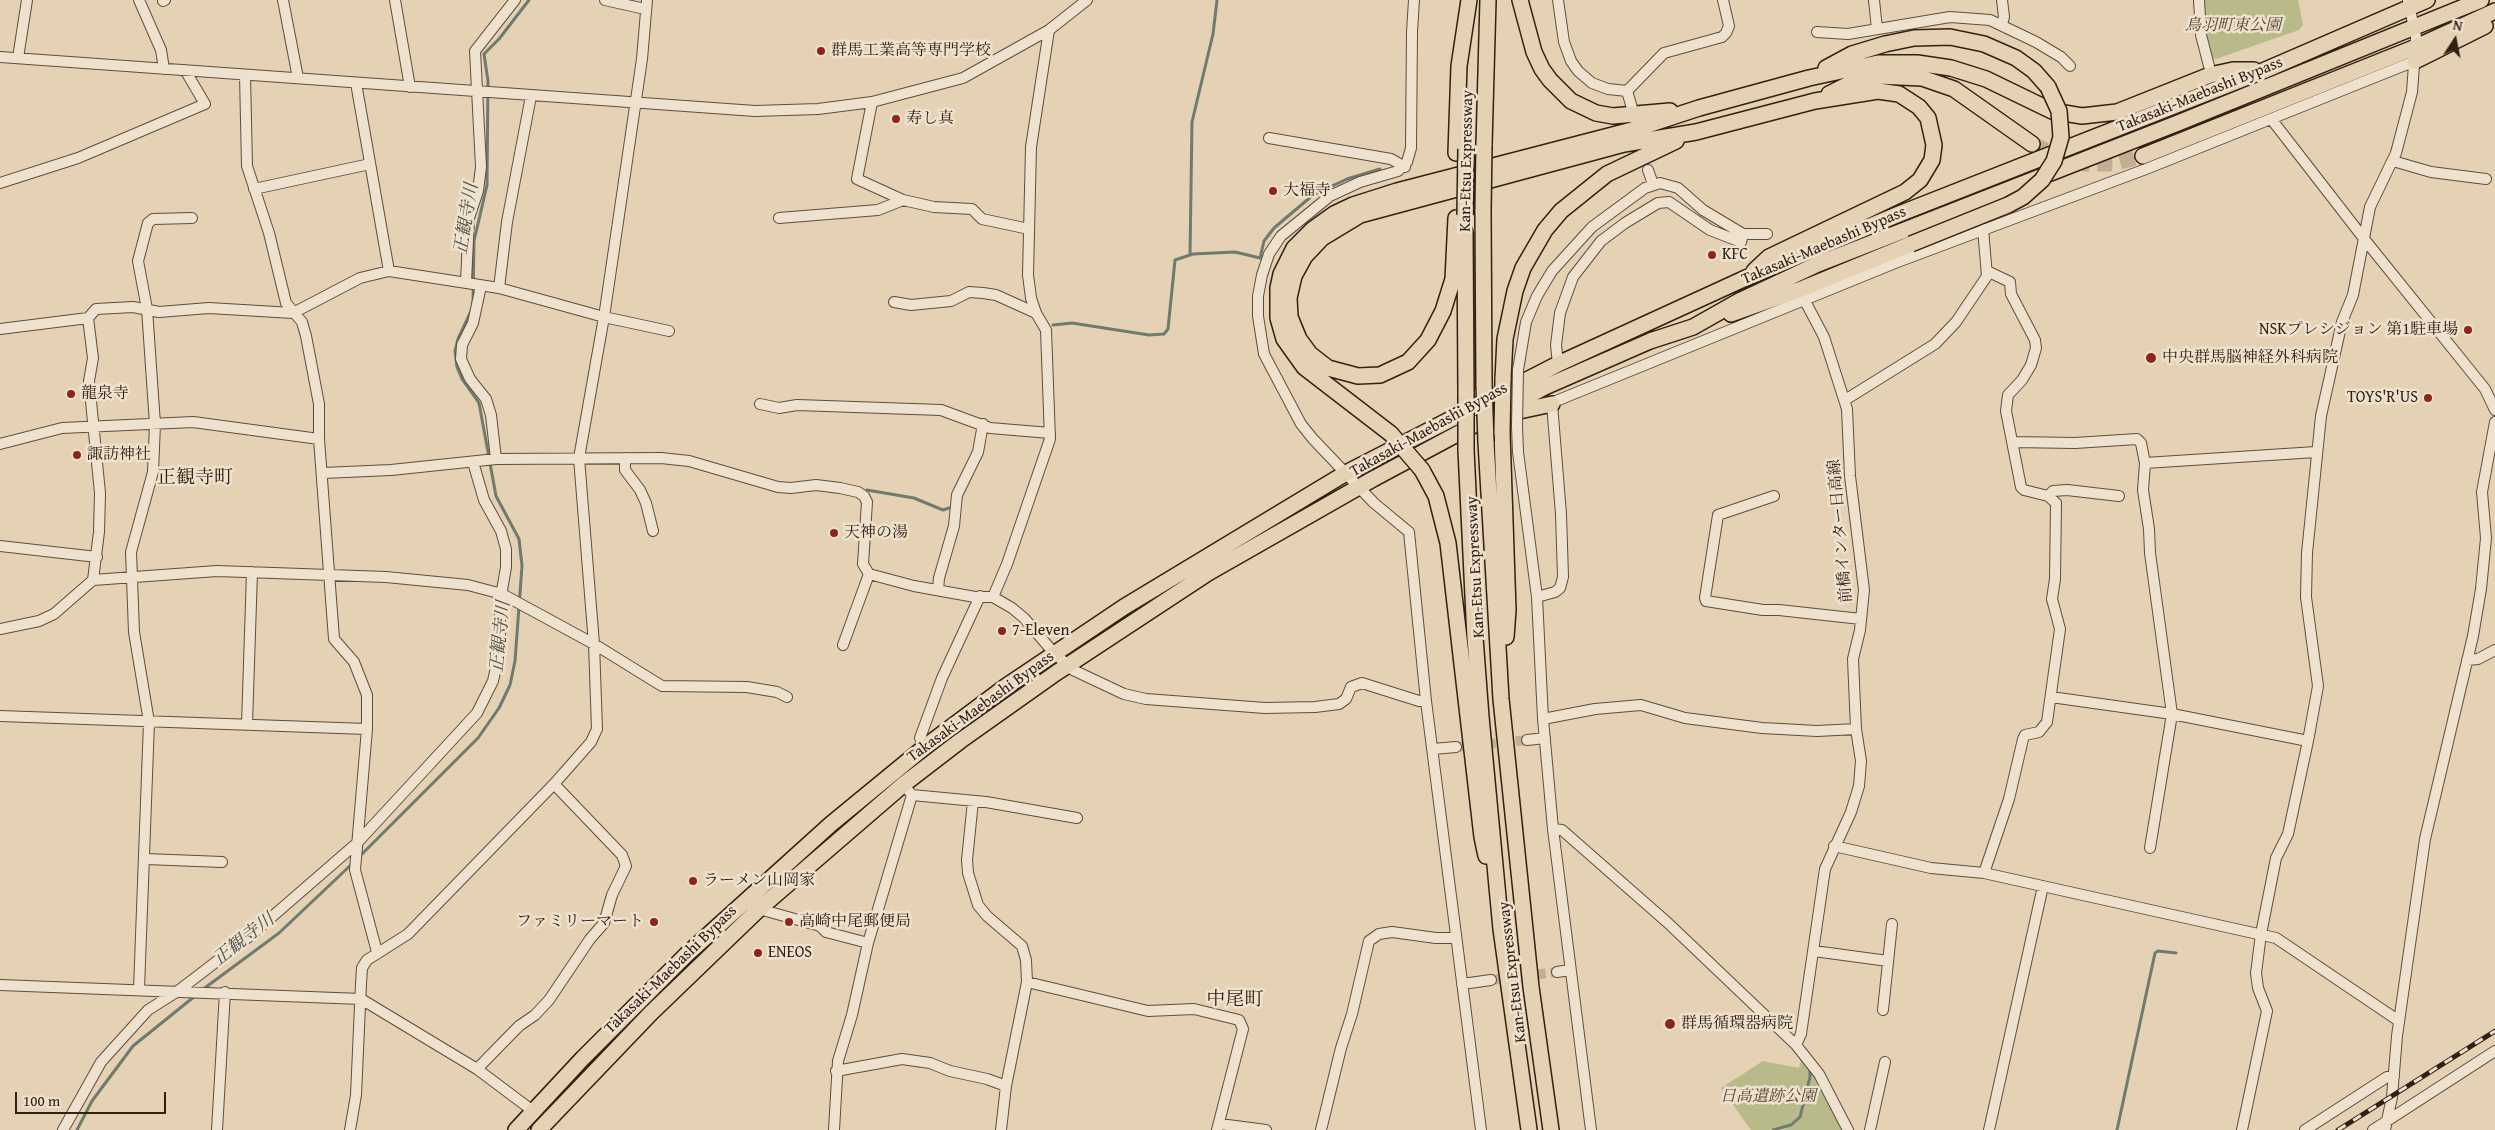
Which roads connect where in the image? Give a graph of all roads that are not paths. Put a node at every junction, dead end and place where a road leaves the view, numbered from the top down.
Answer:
1 (27, 0) edge
2 (139, 0) edge
3 (284, 0) edge
4 (395, 0) edge
5 (514, 0) edge
6 (605, 0) edge
7 (1087, 0) edge
8 (1414, 0) edge
9 (1469, 0) edge
10 (1488, 0) edge
11 (1520, 0) edge
12 (1558, 0) edge
13 (1723, 0) edge
14 (1874, 0) edge
15 (2002, 0) edge
16 (2199, 0) edge
17 (2427, 0) edge
18 (2481, 0) edge
19 (2409, 4) edge
20 (646, 5) edge
21 (2495, 11) edge
22 (2495, 21) edge
23 (2002, 24) junction
24 (2415, 28) junction
25 (1877, 29) junction
26 (1049, 30) junction
27 (1817, 32) dead end
28 (2416, 54) junction
29 (0, 57) edge
30 (18, 58) junction
31 (2070, 66) dead end
32 (2209, 66) dead end
33 (164, 69) junction
34 (185, 70) junction
35 (2263, 71) junction
36 (245, 75) junction
37 (298, 78) junction
38 (1809, 78) junction
39 (356, 83) junction
40 (410, 87) junction
41 (476, 90) junction
42 (1627, 91) junction
43 (531, 96) junction
44 (1816, 101) junction
45 (872, 102) junction
46 (636, 103) junction
47 (1632, 108) dead end
48 (1699, 108) junction
49 (2272, 120) junction
50 (1696, 132) junction
51 (1269, 138) dead end
52 (2032, 144) tunnel mouth
53 (2143, 156) tunnel mouth
54 (2392, 161) junction
55 (370, 164) junction
56 (1404, 166) junction
57 (1648, 170) dead end
58 (2486, 179) dead end
59 (0, 183) edge
60 (1654, 184) junction
61 (254, 189) junction
62 (903, 200) junction
63 (1460, 216) junction
64 (192, 218) dead end
65 (779, 218) dead end
66 (1592, 227) junction
67 (1029, 229) junction
68 (1983, 229) junction
69 (1743, 234) junction
70 (1767, 234) dead end
71 (2364, 240) junction
72 (1601, 241) junction
73 (389, 270) junction
74 (1987, 271) junction
75 (1748, 277) junction
76 (466, 282) junction
77 (481, 286) junction
78 (499, 288) junction
79 (1805, 301) junction
80 (894, 302) dead end
81 (147, 309) junction
82 (293, 313) junction
83 (1036, 313) junction
84 (88, 318) junction
85 (604, 318) junction
86 (1693, 327) junction
87 (0, 329) edge
88 (669, 331) dead end
89 (1558, 364) junction
90 (1845, 400) junction
91 (760, 404) dead end
92 (1552, 404) junction
93 (2495, 410) edge
94 (2495, 422) edge
95 (155, 424) junction
96 (983, 424) junction
97 (94, 426) junction
98 (1472, 426) junction
99 (1050, 434) junction
100 (319, 439) junction
101 (2013, 442) junction
102 (0, 444) edge
103 (2316, 452) junction
104 (579, 458) junction
105 (625, 458) junction
106 (496, 459) junction
107 (473, 462) junction
108 (2145, 463) junction
109 (323, 473) junction
110 (1346, 473) junction
111 (1360, 488) junction
112 (1774, 496) dead end
113 (2048, 496) junction
114 (2119, 496) dead end
115 (653, 530) dead end
116 (0, 546) edge
117 (97, 557) junction
118 (252, 572) junction
119 (329, 574) junction
120 (868, 574) junction
121 (132, 577) junction
122 (93, 580) junction
123 (938, 590) junction
124 (502, 594) junction
125 (980, 596) junction
126 (992, 597) junction
127 (1537, 597) junction
128 (1861, 619) junction
129 (0, 629) edge
130 (594, 644) junction
131 (843, 645) dead end
132 (2495, 650) edge
133 (1054, 653) junction
134 (2467, 660) junction
135 (1067, 666) junction
136 (787, 697) dead end
137 (2051, 697) junction
138 (1501, 699) junction
139 (1426, 701) junction
140 (2172, 714) junction
141 (0, 716) edge
142 (1543, 719) junction
143 (149, 722) junction
144 (247, 724) junction
145 (367, 729) junction
146 (1856, 729) junction
147 (1545, 738) junction
148 (1527, 740) tunnel mouth
149 (2308, 741) junction
150 (926, 746) junction
151 (1456, 747) tunnel mouth
152 (1433, 749) junction
153 (554, 784) junction
154 (908, 790) junction
155 (973, 801) junction
156 (1077, 818) dead end
157 (1553, 829) junction
158 (357, 843) junction
159 (1834, 846) junction
160 (2150, 848) dead end
161 (145, 859) junction
162 (222, 862) dead end
163 (1984, 873) junction
164 (2043, 886) junction
165 (759, 910) junction
166 (1892, 924) dead end
167 (1502, 929) junction
168 (2261, 934) junction
169 (1456, 938) junction
170 (868, 944) junction
171 (1814, 951) junction
172 (377, 952) junction
173 (1888, 961) junction
174 (1570, 970) junction
175 (1557, 972) tunnel mouth
176 (1491, 980) tunnel mouth
177 (1028, 982) junction
178 (1462, 984) junction
179 (0, 985) edge
180 (139, 989) junction
181 (154, 990) junction
182 (178, 991) junction
183 (225, 992) junction
184 (361, 999) junction
185 (148, 1010) junction
186 (1883, 1010) dead end
187 (2399, 1021) junction
188 (1796, 1045) junction
189 (2495, 1051) edge
190 (1885, 1062) dead end
191 (477, 1069) junction
192 (836, 1071) junction
193 (2394, 1077) junction
194 (1006, 1086) junction
195 (533, 1110) junction
196 (2386, 1126) edge
197 (1219, 1127) edge
198 (63, 1130) edge
199 (217, 1130) edge
200 (350, 1130) edge
201 (516, 1130) edge
202 (539, 1130) edge
203 (834, 1130) edge
204 (1001, 1130) edge
205 (1266, 1130) edge
206 (1321, 1130) edge
207 (1481, 1130) edge
208 (1529, 1130) edge
209 (1551, 1130) edge
210 (1591, 1130) edge
211 (1848, 1130) edge
212 (1870, 1130) edge
213 (1989, 1130) edge
214 (2242, 1130) edge
215 (2306, 1130) edge
216 (2373, 1130) edge

1 - 30 street
2 - 33 street
3 - 37 street
4 - 40 street
5 - 41 street
6 - 20 street
7 - 26 street
8 - 56 street
9 - 63 highway, Kan-Etsu Expressway, bridge
10 - 138 highway, Kan-Etsu Expressway, bridge
11 - 48 highway
12 - 42 street
13 - 42 street
14 - 25 street
15 - 23 street
16 - 32 street
17 - 19 highway, Takasaki-Maebashi Bypass
18 - 24 highway, Takasaki-Maebashi Bypass
19 - 24 street
19 - 35 highway, Takasaki-Maebashi Bypass
20 - 46 street
21 - 28 highway
22 - 28 highway
23 - 25 street
23 - 31 street
24 - 28 street
24 - 86 highway, Takasaki-Maebashi Bypass
25 - 27 street
26 - 45 street
26 - 67 street
28 - 49 street
28 - 53 highway
28 - 54 street
29 - 30 street
30 - 33 street
33 - 34 street
34 - 36 street
34 - 59 street
35 - 38 highway
35 - 75 highway, Takasaki-Maebashi Bypass
36 - 37 street
36 - 61 street
37 - 39 street
38 - 48 highway
38 - 86 highway, bridge
39 - 40 street
39 - 55 street
40 - 41 street
41 - 43 street
41 - 76 street
42 - 47 street
43 - 46 street
43 - 78 street
44 - 50 highway
44 - 52 highway
44 - 75 highway
45 - 46 street
45 - 62 street
46 - 85 street
48 - 167 highway, bridge
49 - 68 street
49 - 71 street
50 - 63 highway
50 - 138 highway, bridge
51 - 56 street
54 - 58 street
54 - 71 street
55 - 61 street
55 - 73 street
56 - 110 street
57 - 60 street
60 - 66 street
60 - 69 street
61 - 82 street
62 - 65 street
62 - 67 street
63 - 167 highway, Kan-Etsu Expressway, bridge
64 - 81 street
66 - 72 street
66 - 127 street, bridge
67 - 83 street
68 - 74 street
68 - 79 street
69 - 70 street
69 - 72 street
71 - 93 street
71 - 103 street
72 - 89 street
73 - 76 street
73 - 82 street
74 - 90 street
74 - 101 street
75 - 89 highway, Takasaki-Maebashi Bypass
76 - 77 street
77 - 78 street
77 - 106 street
78 - 85 street
79 - 90 street, 前橋インター日高線
79 - 92 street
80 - 83 street
81 - 82 street
81 - 84 street
81 - 95 street
82 - 100 street
83 - 99 street
84 - 87 street
84 - 97 street
85 - 88 street
85 - 104 street
86 - 98 highway, Takasaki-Maebashi Bypass
89 - 110 highway, Takasaki-Maebashi Bypass
90 - 128 street, 前橋インター日高線
91 - 96 street
92 - 98 highway
92 - 127 street
94 - 134 street
95 - 97 street
95 - 100 street
95 - 121 street
96 - 99 street
96 - 123 street
97 - 102 street
97 - 117 street
98 - 111 highway, Takasaki-Maebashi Bypass
99 - 126 street
100 - 109 street
101 - 108 street
101 - 113 street
103 - 108 street
103 - 149 street
104 - 105 street
104 - 106 street
104 - 130 street
105 - 115 street
105 - 120 street
106 - 107 street
107 - 109 street
107 - 124 street
108 - 140 street
109 - 119 street
110 - 111 street
110 - 133 highway, Takasaki-Maebashi Bypass
111 - 135 highway, Takasaki-Maebashi Bypass
111 - 139 street
112 - 128 street
113 - 114 street
113 - 137 street
116 - 117 street
117 - 122 street
118 - 119 street
118 - 121 street
118 - 144 street
119 - 124 street
119 - 145 street
120 - 123 street
120 - 131 street
121 - 122 street
121 - 143 street
122 - 129 street
123 - 125 street
124 - 130 street
124 - 158 street
125 - 126 street
125 - 150 street
126 - 133 street
127 - 142 street
128 - 146 street, 前橋インター日高線
130 - 136 street
130 - 153 street
132 - 134 street
133 - 135 street
133 - 150 highway, Takasaki-Maebashi Bypass
134 - 187 street
135 - 139 street
135 - 154 highway, Takasaki-Maebashi Bypass
137 - 140 street
137 - 163 street
138 - 209 highway, Kan-Etsu Expressway
139 - 152 street
140 - 149 street
140 - 160 street
141 - 143 street
142 - 146 street
142 - 147 street
143 - 144 street
143 - 161 street
144 - 145 street
145 - 158 street
146 - 159 street, 前橋インター日高線
147 - 148 street
147 - 157 street
149 - 168 street
150 - 195 highway, Takasaki-Maebashi Bypass
151 - 152 street
152 - 169 street
153 - 172 street
153 - 191 street
154 - 155 street
154 - 165 highway, Takasaki-Maebashi Bypass
154 - 170 street
155 - 156 street
155 - 177 street
157 - 174 street
157 - 188 street
158 - 172 street
158 - 182 street
159 - 163 street
159 - 171 street, 前橋インター日高線
161 - 162 street
161 - 180 street
163 - 164 street
164 - 168 street
164 - 213 street
165 - 170 street
165 - 202 highway, Takasaki-Maebashi Bypass
166 - 173 street
167 - 208 highway, Kan-Etsu Expressway
168 - 187 street
168 - 214 street
169 - 178 street
169 - 206 street
170 - 192 street
171 - 173 street
171 - 188 street, 前橋インター日高線
172 - 184 street
173 - 186 street
174 - 175 street
174 - 210 street
176 - 178 street
177 - 194 street
177 - 197 street
178 - 207 street
179 - 180 street
180 - 181 street
181 - 182 street
181 - 185 street
182 - 183 street
182 - 185 street
183 - 184 street
183 - 199 street
184 - 191 street
184 - 200 street
185 - 198 street
187 - 193 street
188 - 211 street
189 - 196 street
190 - 212 street
191 - 195 street
192 - 194 street
192 - 203 street
193 - 196 street
193 - 215 street
194 - 204 street
195 - 201 highway, Takasaki-Maebashi Bypass
196 - 216 street
197 - 205 street

